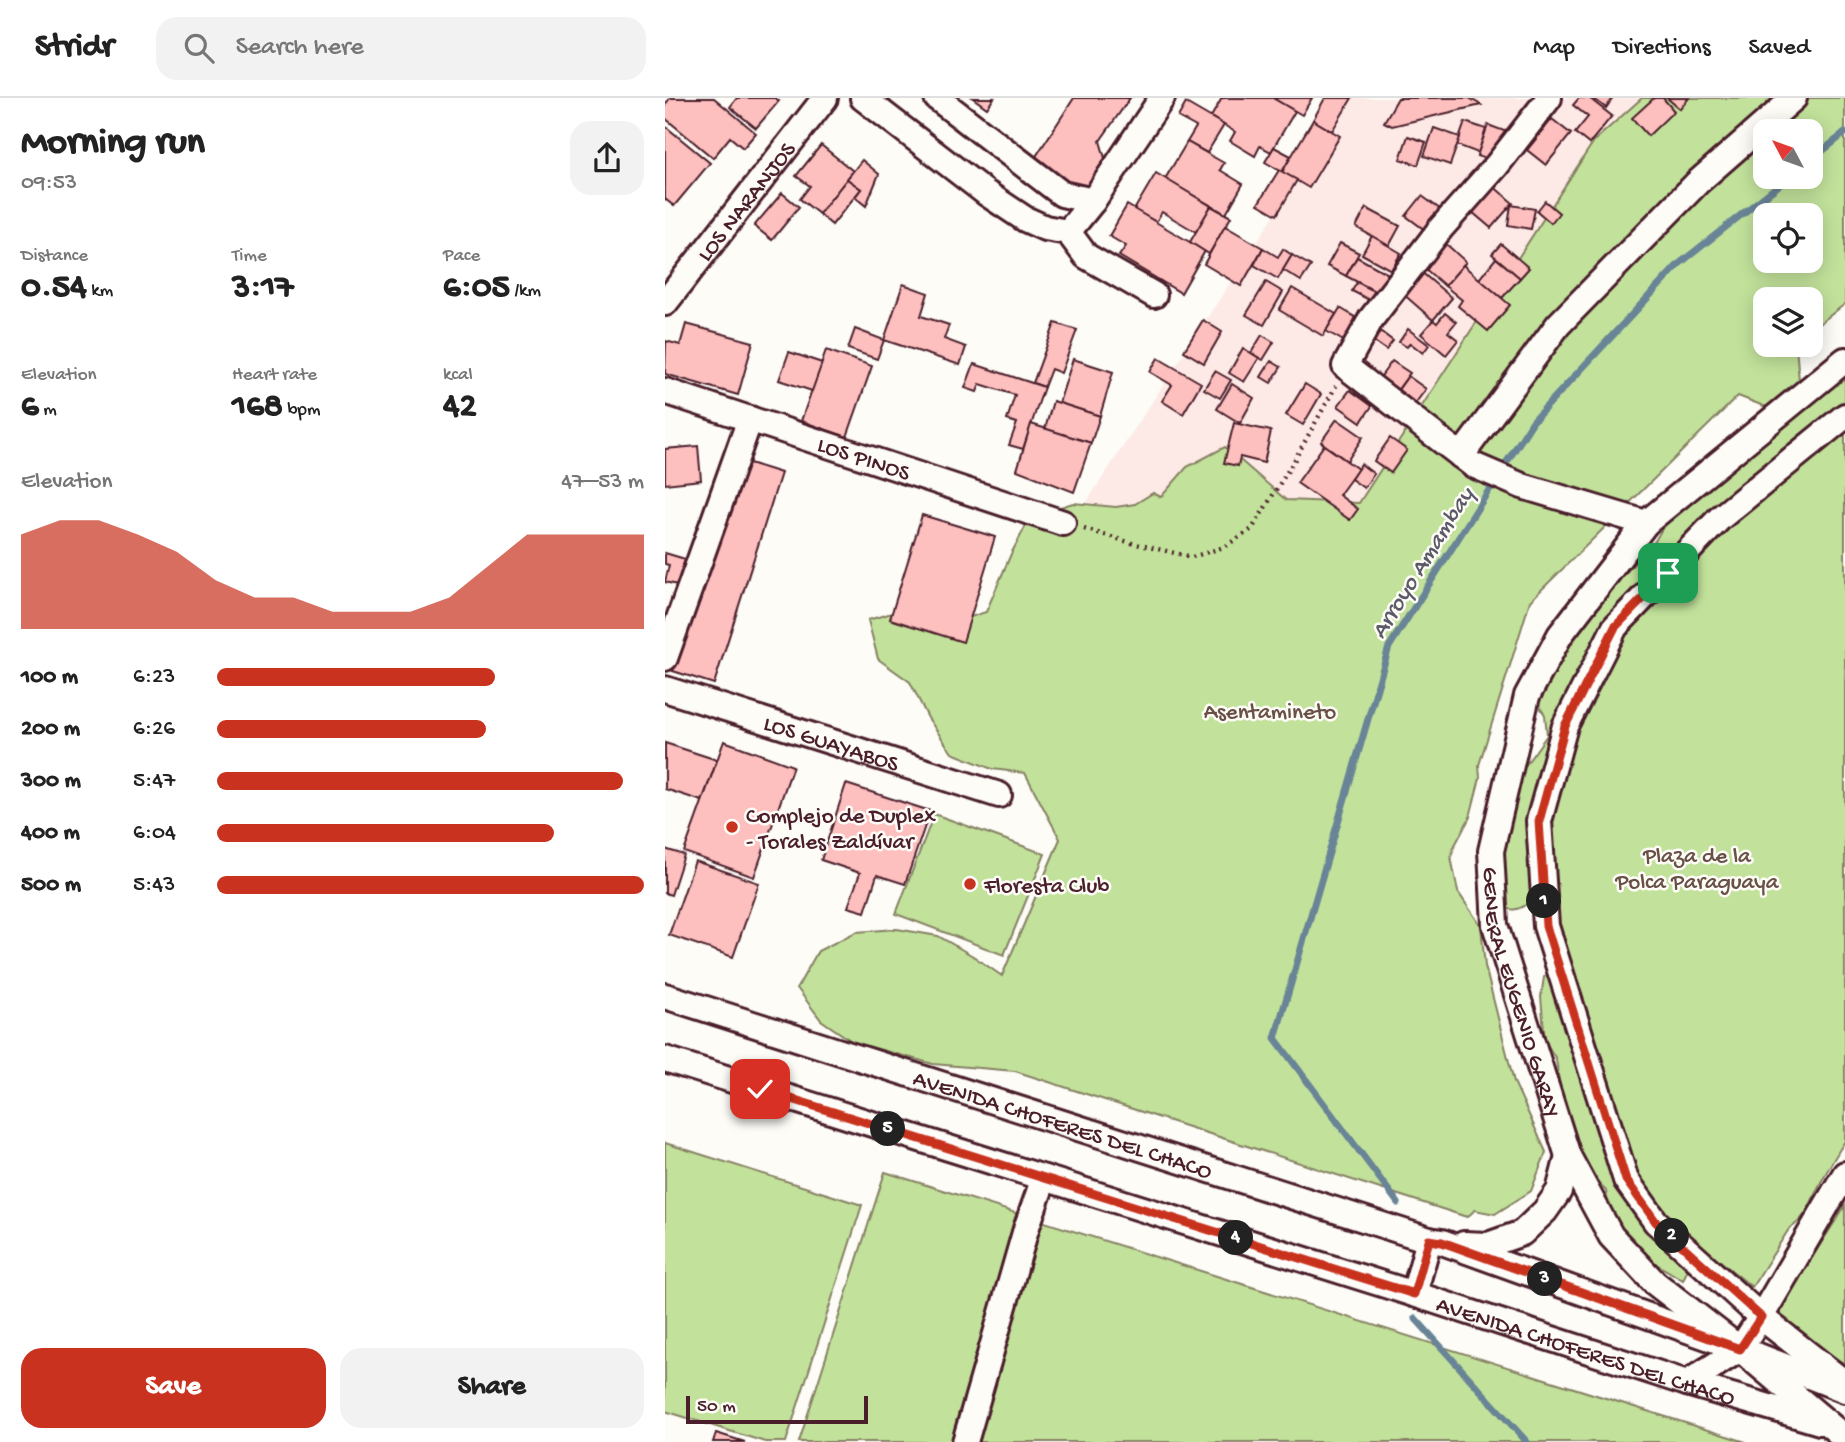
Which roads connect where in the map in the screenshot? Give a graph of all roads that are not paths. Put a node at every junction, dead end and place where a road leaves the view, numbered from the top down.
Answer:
1 (825, 98) edge
2 (863, 98) edge
3 (937, 98) edge
4 (1162, 98) edge
5 (1549, 98) edge
6 (1794, 98) edge
7 (1093, 201) junction
8 (1068, 232) junction
9 (1154, 295) dead end
10 (665, 303) edge
11 (1845, 360) edge
12 (665, 391) edge
13 (1845, 416) edge
14 (750, 419) junction
15 (1467, 461) junction
16 (1063, 523) road end
17 (1646, 523) junction
18 (665, 658) edge
19 (665, 689) edge
20 (999, 795) dead end
21 (665, 996) edge
22 (665, 1059) edge
23 (1568, 1156) junction
24 (1845, 1174) edge
25 (1044, 1178) junction
26 (1436, 1241) junction
27 (1414, 1294) junction
28 (1761, 1317) junction
29 (1740, 1349) junction
30 (1687, 1382) junction
31 (1845, 1384) edge
32 (1845, 1390) edge
33 (1836, 1431) edge
34 (965, 1442) edge

1 - 10 street, LOS NARANJOS
2 - 8 street
3 - 7 street
4 - 7 street
5 - 15 street
6 - 15 street
7 - 8 street
8 - 9 street
11 - 17 street, GENERAL EUGENIO GARAY
12 - 14 street, LOS PINOS
13 - 28 street, GENERAL EUGENIO GARAY
14 - 16 street, LOS PINOS
14 - 18 street
15 - 17 street
17 - 23 street, GENERAL EUGENIO GARAY
19 - 20 street, LOS GUAYABOS
21 - 26 street, AVENIDA CHOFERES DEL CHACO
22 - 25 street, AVENIDA CHOFERES DEL CHACO
23 - 26 street
23 - 29 street, GENERAL EUGENIO GARAY
24 - 28 street
25 - 27 street, AVENIDA CHOFERES DEL CHACO
25 - 34 street
26 - 27 street
26 - 29 street, AVENIDA CHOFERES DEL CHACO
27 - 30 street, AVENIDA CHOFERES DEL CHACO
28 - 29 street
28 - 31 street, GENERAL EUGENIO GARAY
29 - 30 street
29 - 32 street, AVENIDA CHOFERES DEL CHACO
29 - 33 street, AVENIDA CHOFERES DEL CHACO
30 - 33 street, AVENIDA CHOFERES DEL CHACO

